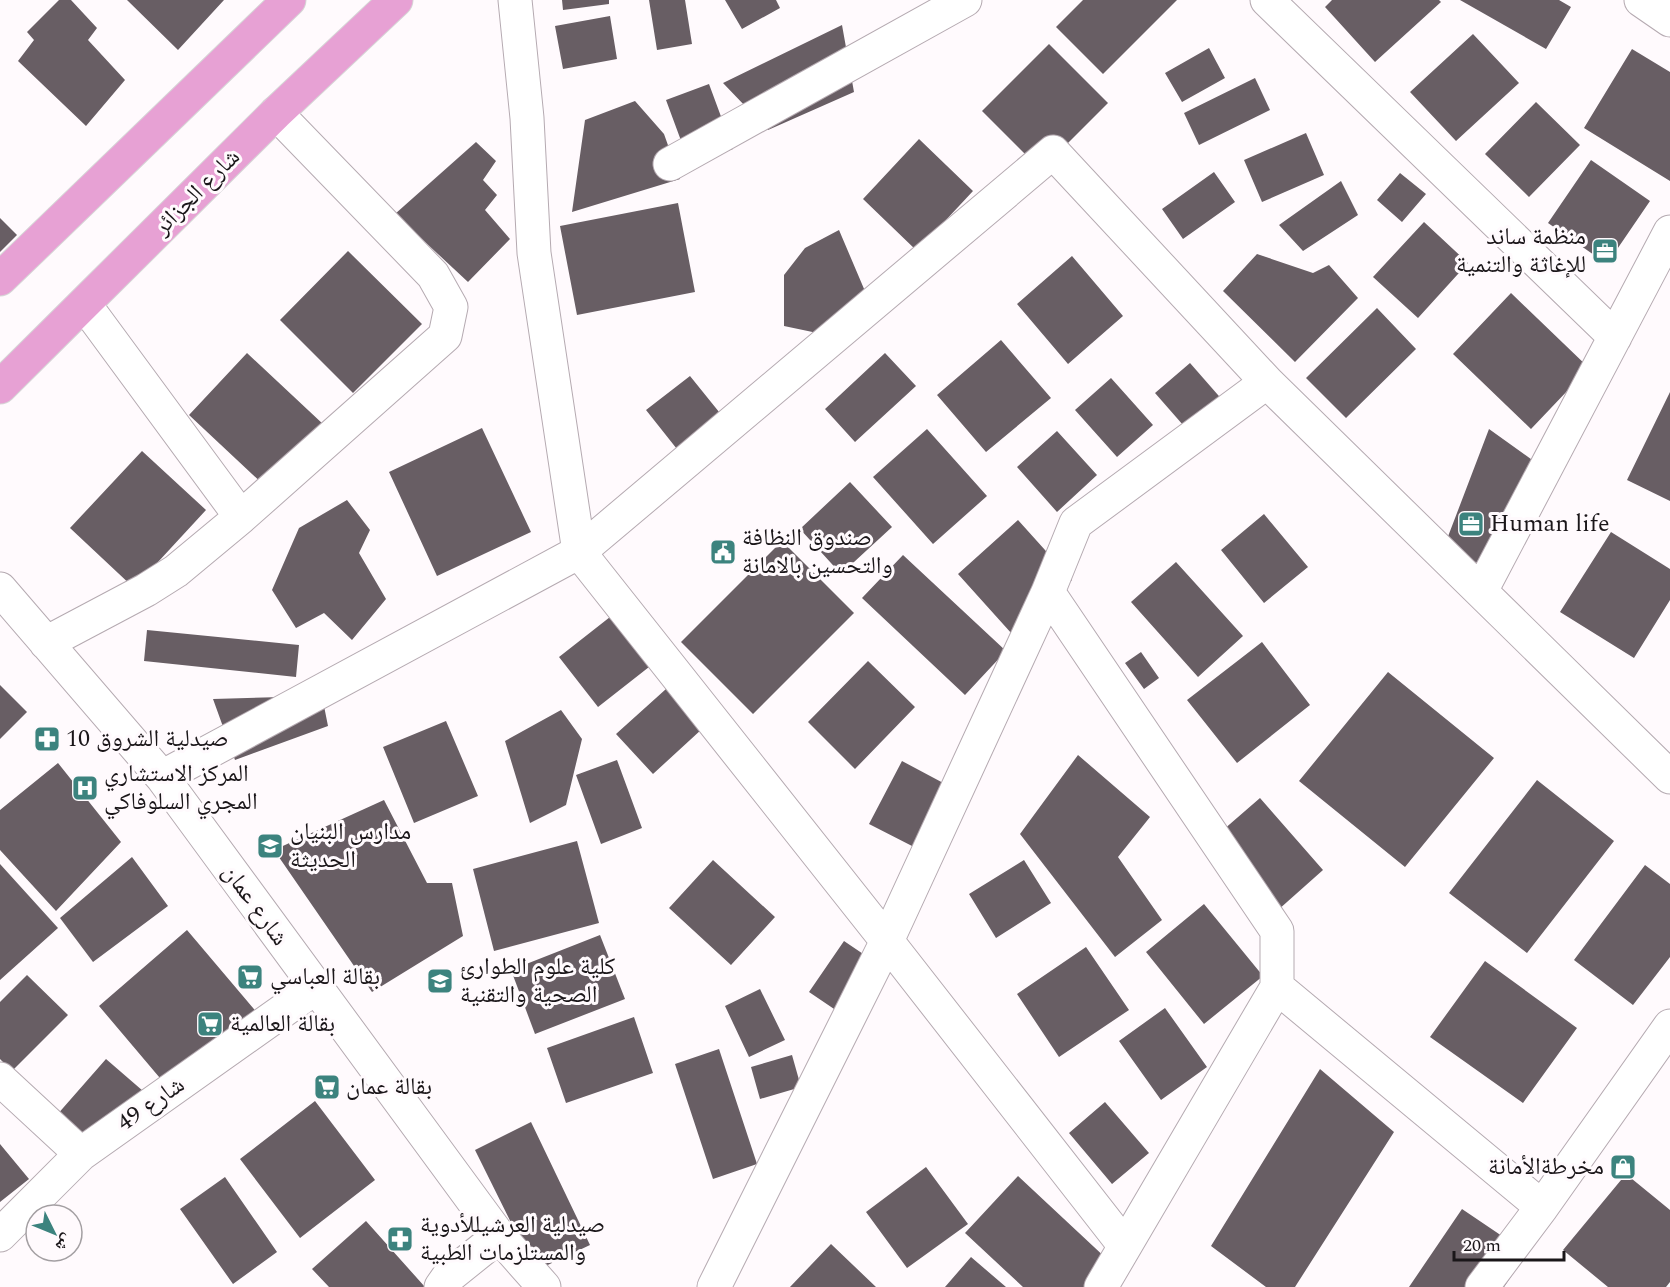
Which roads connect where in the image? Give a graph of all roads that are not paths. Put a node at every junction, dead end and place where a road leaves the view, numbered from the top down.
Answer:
1 (289, 0) edge
2 (396, 0) edge
3 (514, 0) edge
4 (964, 0) edge
5 (1267, 0) edge
6 (1641, 0) edge
7 (1670, 20) edge
8 (276, 113) junction
9 (670, 164) dead end
10 (1670, 232) edge
11 (0, 279) edge
12 (85, 305) junction
13 (1615, 337) junction
14 (1267, 382) junction
15 (0, 387) edge
16 (242, 517) junction
17 (579, 552) junction
18 (0, 589) edge
19 (1481, 591) junction
20 (1048, 592) junction
21 (46, 643) junction
22 (162, 777) junction
23 (1670, 777) edge
24 (888, 941) junction
25 (1277, 987) junction
26 (315, 988) junction
27 (1670, 1026) edge
28 (0, 1079) edge
29 (81, 1154) junction
30 (1542, 1207) junction
31 (0, 1235) edge
32 (499, 1236) junction
33 (1125, 1246) junction
34 (441, 1287) edge
35 (544, 1287) edge
36 (714, 1287) edge
37 (1101, 1287) edge
38 (1482, 1287) edge

1 - 11 main road
2 - 8 main road, شارع الجزائر
3 - 17 street
4 - 9 street
5 - 13 street
6 - 7 street
8 - 12 main road, شارع الجزائر
8 - 16 street
10 - 13 street
12 - 15 main road, شارع الجزائر
12 - 16 street
13 - 19 street
14 - 17 street
14 - 19 street
14 - 20 street
16 - 21 street
17 - 22 street
17 - 24 street
18 - 21 street, شارع عمان
19 - 23 street
20 - 24 street
20 - 25 street
21 - 22 street, شارع عمان
22 - 26 street, شارع عمان
24 - 33 street
24 - 36 street
25 - 30 street
25 - 33 street
26 - 29 street, شارع 49
26 - 32 street, شارع عمان
27 - 30 street
28 - 29 street
29 - 31 street, شارع 49
30 - 38 street
32 - 34 street
32 - 35 street, شارع عمان
33 - 37 street

